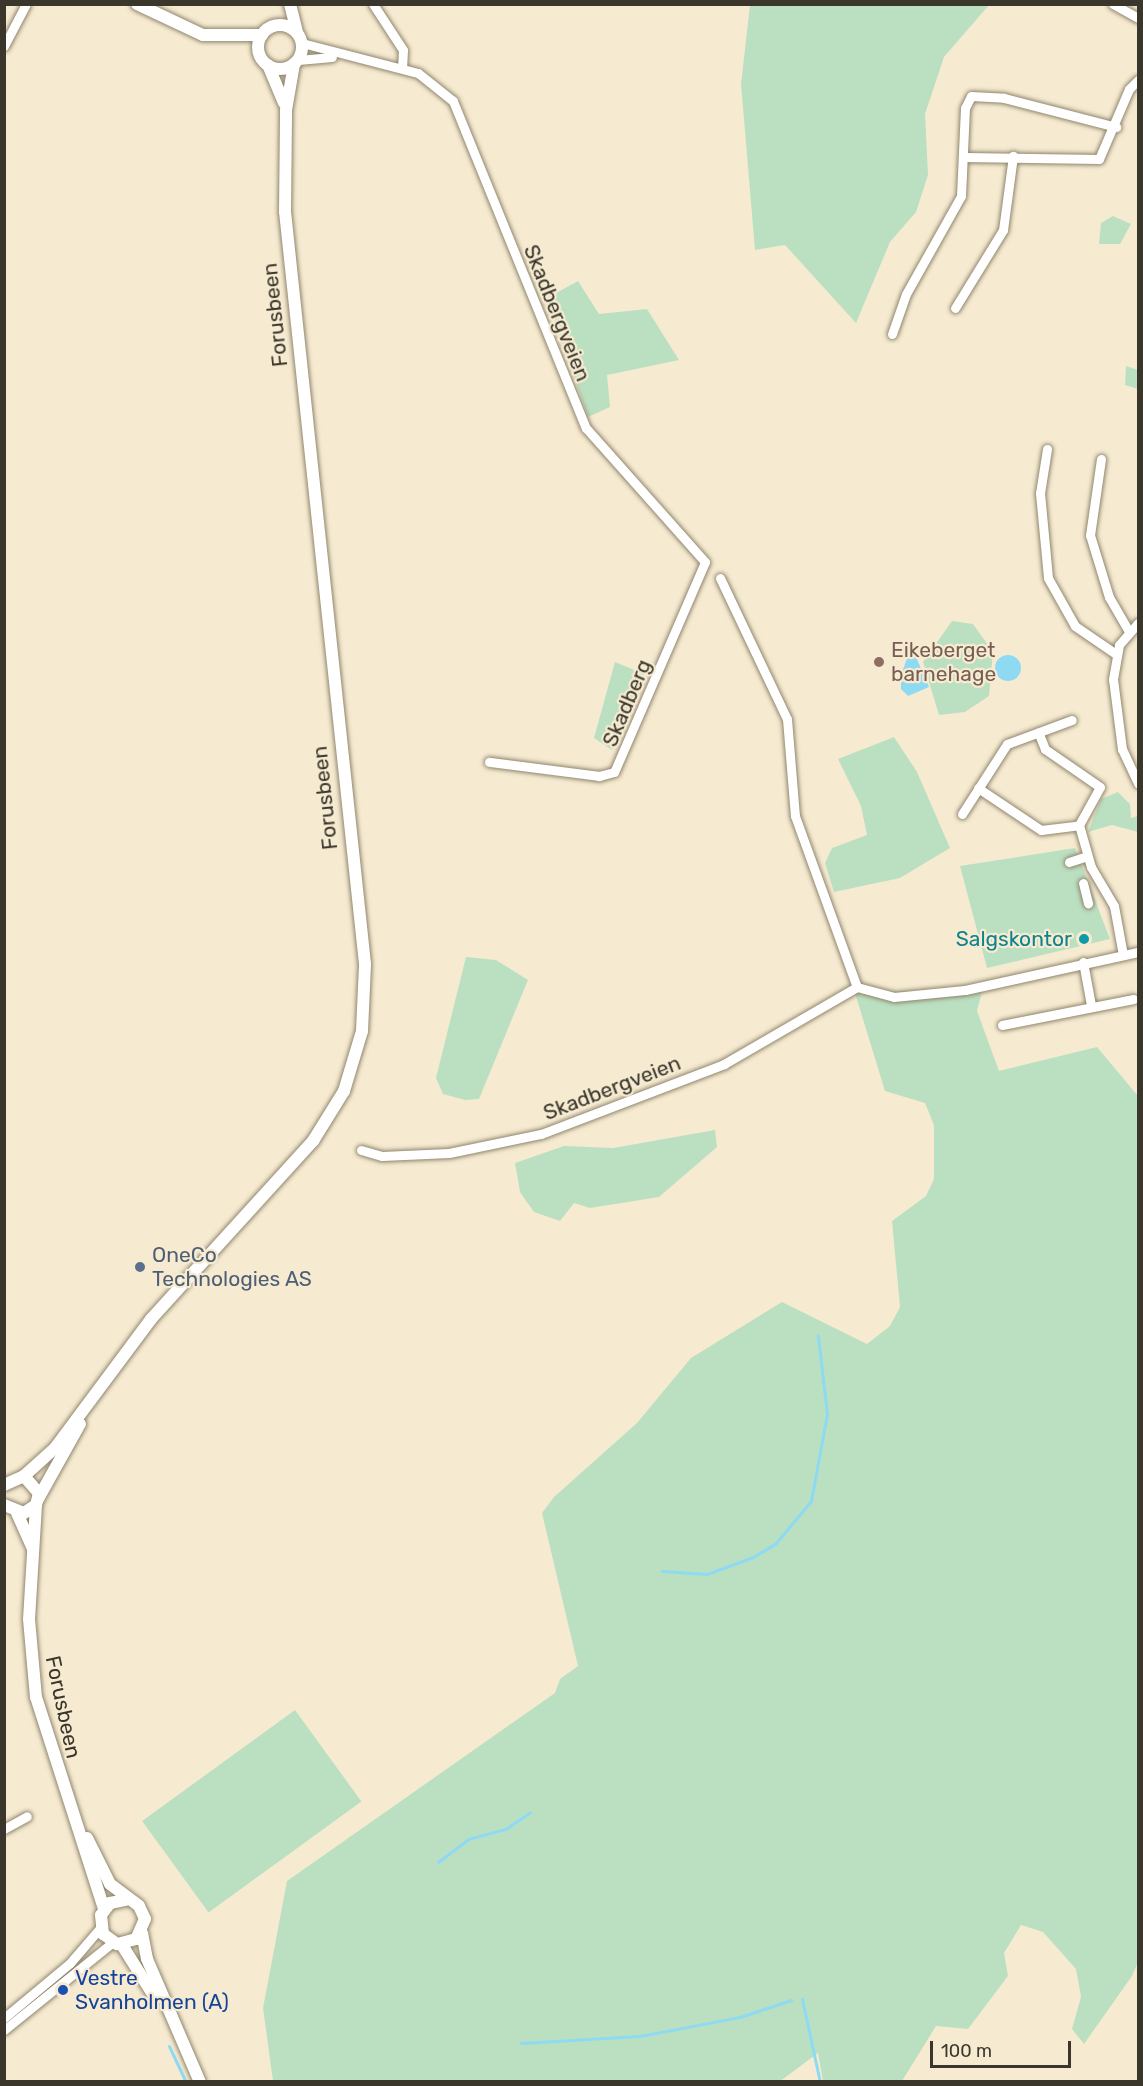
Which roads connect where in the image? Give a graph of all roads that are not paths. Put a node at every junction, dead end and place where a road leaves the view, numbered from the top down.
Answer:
1 (26, 4) edge
2 (137, 4) edge
3 (284, 4) edge
4 (290, 4) edge
5 (373, 4) edge
6 (1113, 4) edge
7 (1138, 18) edge
8 (266, 31) junction
9 (220, 38) junction
10 (299, 38) junction
11 (4, 46) edge
12 (337, 57) junction
13 (264, 61) junction
14 (296, 62) junction
15 (402, 68) junction
16 (1138, 80) edge
17 (286, 110) junction
18 (1116, 127) junction
19 (1013, 156) junction
20 (964, 157) junction
21 (955, 308) dead end
22 (892, 334) dead end
23 (1047, 449) dead end
24 (1101, 459) dead end
25 (705, 562) joint
26 (720, 578) dead end
27 (1138, 623) edge
28 (1129, 631) junction
29 (1116, 654) junction
30 (1072, 720) dead end
31 (1038, 732) junction
32 (489, 762) dead end
33 (1138, 784) edge
34 (978, 788) junction
35 (962, 814) dead end
36 (1079, 825) junction
37 (1087, 856) junction
38 (1069, 862) dead end
39 (1083, 883) dead end
40 (1088, 903) dead end
41 (1138, 952) edge
42 (1123, 955) junction
43 (1083, 962) junction
44 (857, 987) junction
45 (1132, 999) dead end
46 (1091, 1005) junction
47 (1002, 1025) dead end
48 (361, 1150) dead end
49 (96, 1391) junction
50 (24, 1476) junction
51 (4, 1485) edge
52 (37, 1502) junction
53 (9, 1509) edge
54 (34, 1553) junction
55 (66, 1795) junction
56 (27, 1816) dead end
57 (4, 1829) edge
58 (126, 1900) junction
59 (104, 1909) junction
60 (100, 1928) junction
61 (142, 1934) junction
62 (117, 1943) junction
63 (4, 2018) edge
64 (4, 2030) edge
65 (193, 2068) junction
66 (200, 2082) edge

1 - 11 street
2 - 9 main road
3 - 8 main road, Forusbeen
4 - 10 main road, Forusbeen
5 - 15 street
6 - 7 street
8 - 9 main road
8 - 10 main road
8 - 13 main road, Forusbeen
9 - 13 main road
10 - 12 street, Skadbergveien
10 - 14 main road, Forusbeen
12 - 14 street, Skadbergveien
12 - 15 street, Skadbergveien
13 - 14 main road
13 - 17 main road, Forusbeen
14 - 17 main road, Forusbeen
15 - 25 street, Skadbergveien
16 - 18 street
17 - 49 main road, Forusbeen
18 - 19 street
18 - 20 street
19 - 20 street
19 - 21 street
20 - 22 street
23 - 29 street
24 - 28 street
25 - 32 street, Skadberg
26 - 44 street
27 - 28 street
28 - 29 street
29 - 33 street
30 - 31 street
31 - 34 street
31 - 36 street
34 - 35 street
34 - 36 street
36 - 37 street
37 - 38 street
37 - 42 street
39 - 40 street
41 - 42 street
42 - 43 street
43 - 44 street
43 - 46 street
44 - 48 street, Skadbergveien
45 - 46 street
46 - 47 street
49 - 50 main road, Forusbeen
49 - 52 main road, Forusbeen
50 - 51 main road, Forusbeen
50 - 52 main road
52 - 53 main road
52 - 54 main road, Forusbeen
53 - 54 main road, Forusbeen
54 - 55 main road, Forusbeen
55 - 58 main road, Forusbeen
55 - 59 main road, Forusbeen
56 - 57 street
58 - 59 main road
58 - 61 main road
59 - 60 main road
60 - 62 main road
60 - 63 street
61 - 62 main road
61 - 65 main road
62 - 64 street
62 - 65 main road
65 - 66 main road

